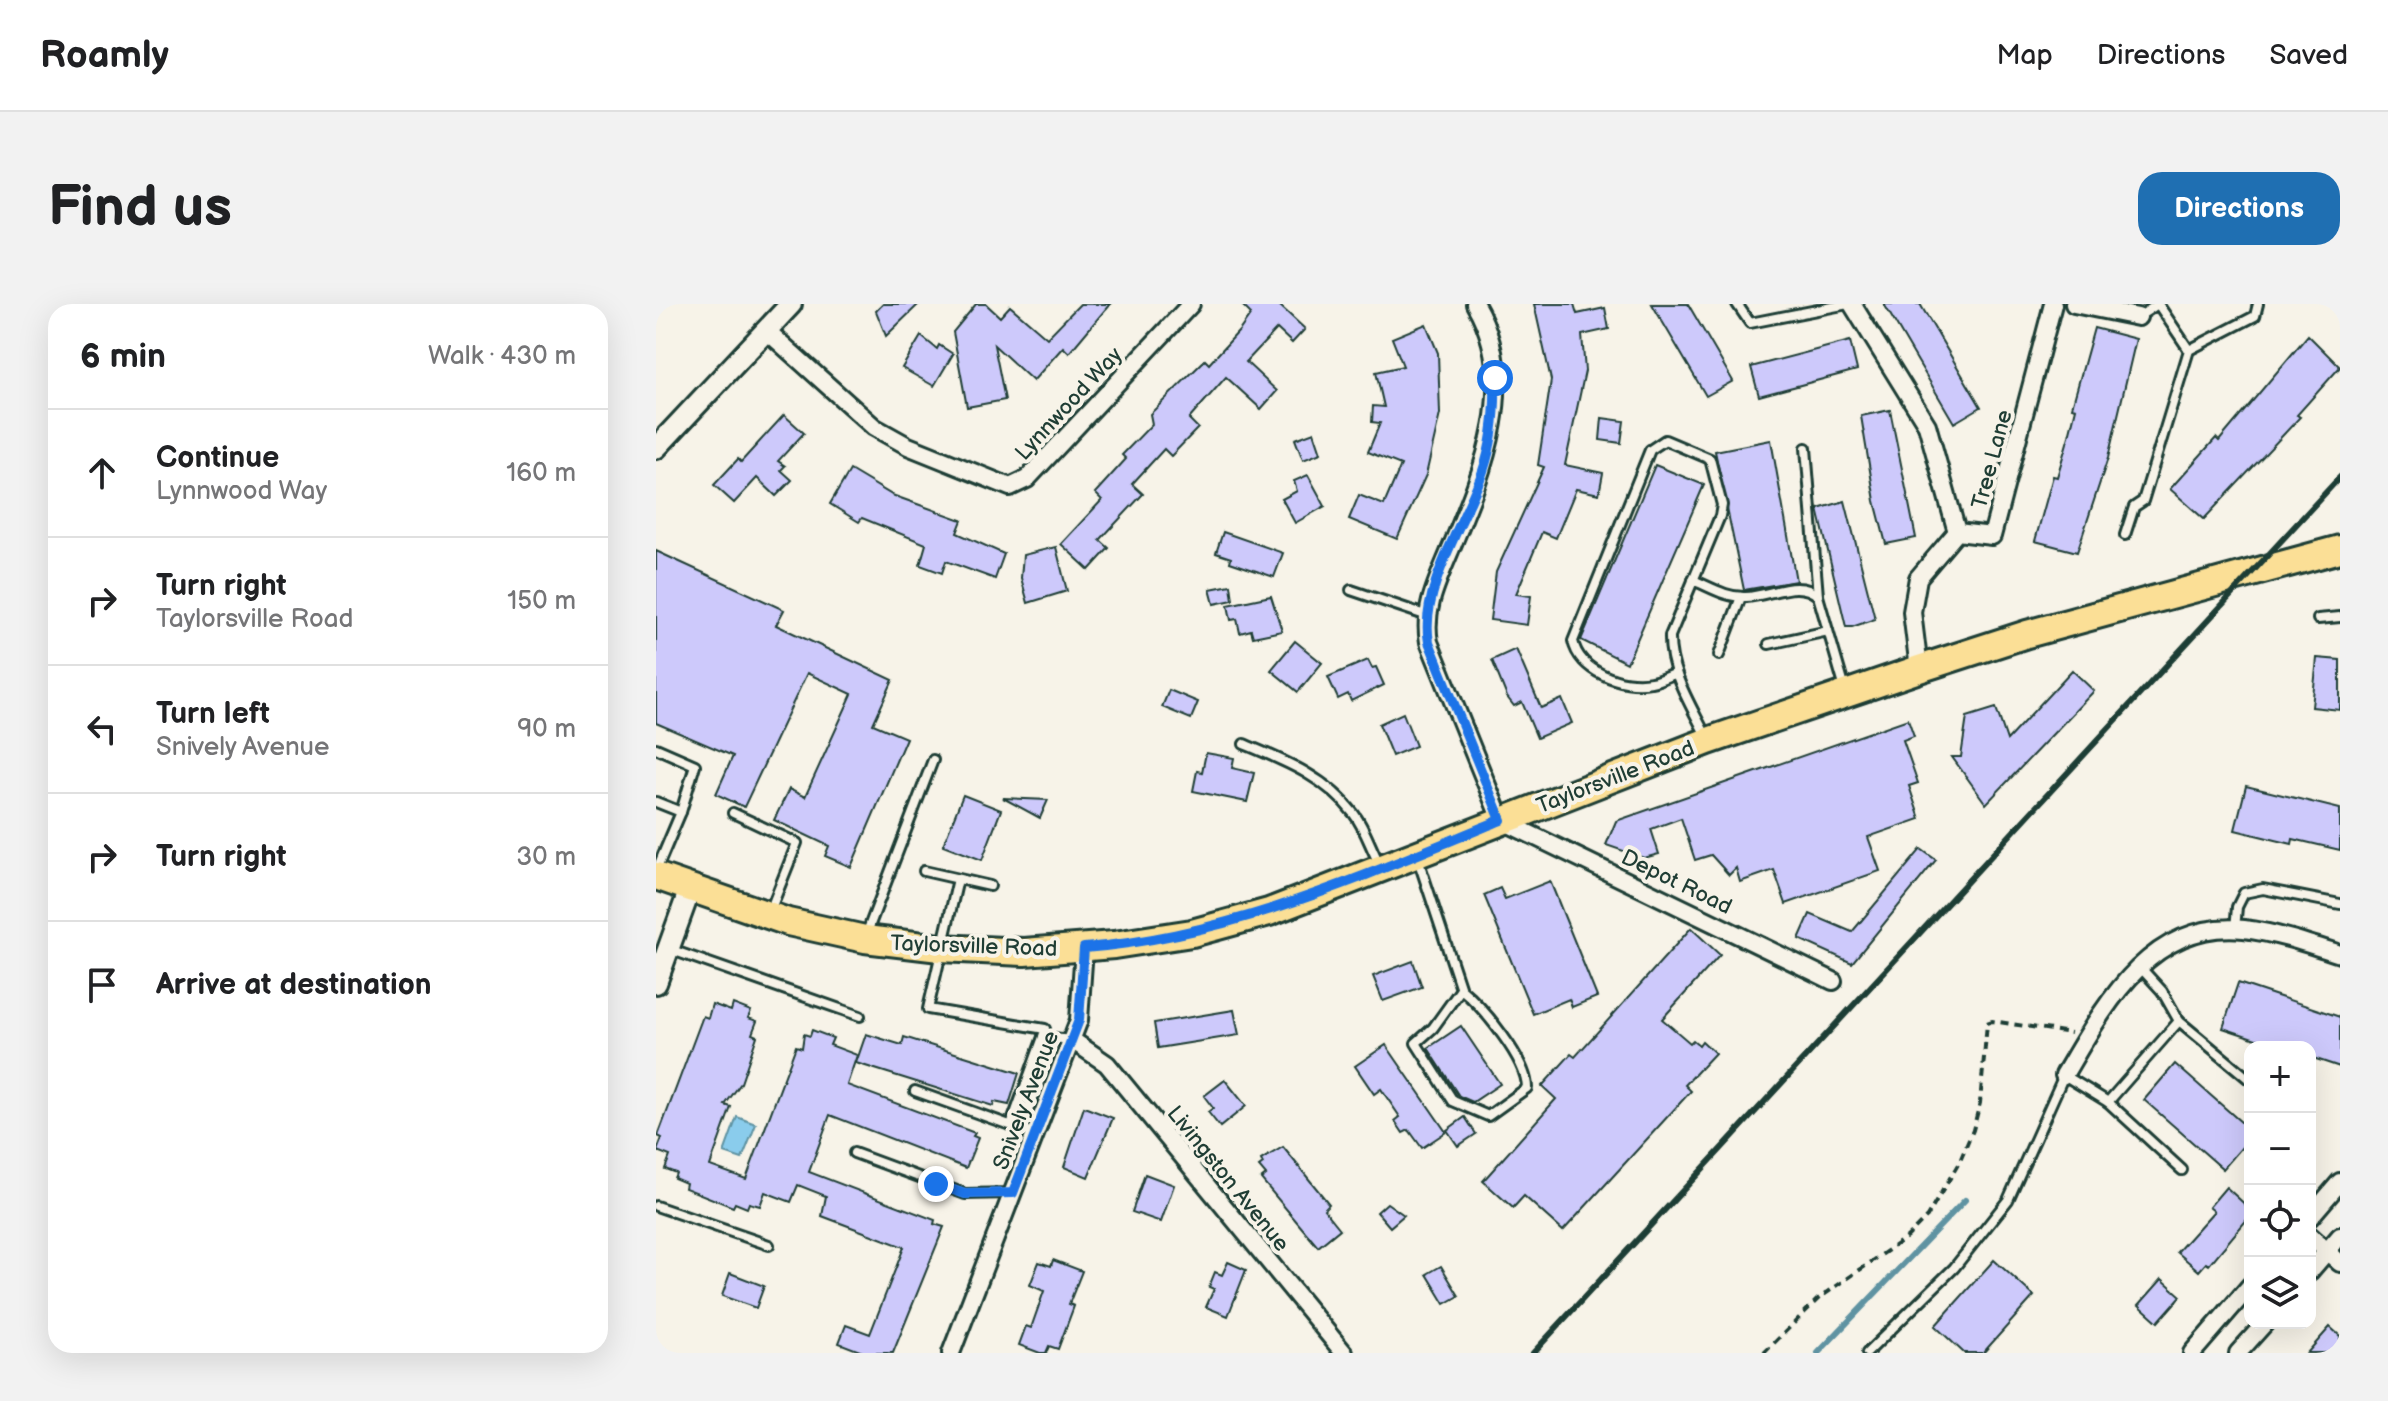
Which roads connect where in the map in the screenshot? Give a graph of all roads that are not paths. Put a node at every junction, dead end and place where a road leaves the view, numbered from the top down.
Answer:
1 (791, 304) edge
2 (1191, 304) edge
3 (1475, 304) edge
4 (1737, 304) edge
5 (1850, 304) edge
6 (2053, 304) edge
7 (2074, 304) edge
8 (2258, 304) edge
9 (2138, 317) joint
10 (766, 330) junction
11 (2189, 350) junction
12 (656, 448) edge
13 (1806, 448) dead end
14 (1957, 532) junction
15 (2125, 535) dead end
16 (2340, 549) edge
17 (1693, 580) junction
18 (1351, 590) dead end
19 (1818, 596) junction
20 (1741, 597) junction
21 (1428, 616) junction
22 (2340, 617) edge
23 (2318, 619) dead end
24 (1828, 631) junction
25 (1769, 644) dead end
26 (1719, 655) dead end
27 (1919, 669) junction
28 (1676, 673) junction
29 (1846, 694) junction
30 (1708, 741) junction
31 (1244, 744) dead end
32 (656, 748) edge
33 (933, 760) dead end
34 (656, 802) edge
35 (681, 812) junction
36 (733, 813) dead end
37 (1501, 820) junction
38 (1417, 854) junction
39 (1382, 869) junction
40 (924, 871) dead end
41 (656, 874) edge
42 (958, 879) junction
43 (990, 886) dead end
44 (690, 889) junction
45 (2340, 904) edge
46 (768, 916) junction
47 (2235, 929) junction
48 (865, 939) junction
49 (940, 948) junction
50 (1084, 948) junction
51 (669, 949) junction
52 (2340, 954) edge
53 (2140, 966) junction
54 (1833, 981) dead end
55 (656, 983) edge
56 (1461, 989) junction
57 (860, 1016) dead end
58 (2179, 1021) junction
59 (1043, 1037) junction
60 (1072, 1040) junction
61 (2064, 1075) junction
62 (2244, 1075) edge
63 (915, 1091) dead end
64 (2108, 1102) junction
65 (1011, 1125) junction
66 (1036, 1134) junction
67 (854, 1153) dead end
68 (2182, 1170) dead end
69 (2340, 1182) edge
70 (1013, 1193) junction
71 (656, 1206) edge
72 (2316, 1210) edge
73 (2340, 1236) edge
74 (2316, 1241) edge
75 (769, 1245) dead end
76 (2327, 1251) junction
77 (2340, 1263) edge
78 (2316, 1264) edge
79 (2244, 1293) edge
80 (2260, 1329) edge
81 (951, 1353) edge
82 (1344, 1353) edge
83 (1867, 1353) edge
84 (2192, 1353) edge
85 (2238, 1353) edge

1 - 10 street
2 - 10 street, Lynnwood Way
3 - 21 street
4 - 5 lane
5 - 14 street
6 - 14 street, Tree Lane
7 - 9 street
8 - 11 lane
9 - 11 lane
10 - 12 street
11 - 15 lane
13 - 19 lane
14 - 27 street, Tree Lane
16 - 27 main road, Taylorsville Road
17 - 20 lane
17 - 28 lane
17 - 28 lane
18 - 21 lane
19 - 20 lane
19 - 24 lane
20 - 26 lane
21 - 37 street
22 - 23 lane
24 - 25 lane
24 - 29 lane
27 - 29 main road, Taylorsville Road
28 - 30 lane
29 - 30 main road, Taylorsville Road
30 - 37 main road, Taylorsville Road
31 - 39 lane
32 - 35 lane
33 - 48 lane
34 - 35 lane
35 - 41 lane
36 - 46 lane
37 - 38 main road, Taylorsville Road
37 - 54 street, Depot Road
38 - 39 main road, Taylorsville Road
38 - 56 lane
39 - 50 main road, Taylorsville Road
40 - 42 lane
41 - 44 main road, Taylorsville Road
42 - 43 lane
42 - 49 lane
44 - 46 main road, Taylorsville Road
44 - 51 street
45 - 47 lane
46 - 48 main road, Taylorsville Road
47 - 52 street
47 - 53 street
48 - 49 main road, Taylorsville Road
49 - 50 main road, Taylorsville Road
49 - 59 lane
50 - 60 street, Snively Avenue
51 - 55 street
51 - 57 lane
53 - 58 lane
53 - 61 street
56 - 56 lane
58 - 62 lane
58 - 64 lane
59 - 60 lane
59 - 65 lane
60 - 66 street, Snively Avenue
60 - 82 street, Livingston Avenue
61 - 64 lane
61 - 83 lane
63 - 65 lane
64 - 68 lane
65 - 66 lane
66 - 70 street, Snively Avenue
67 - 70 lane
69 - 72 street
70 - 81 street, Snively Avenue
71 - 75 lane
73 - 76 street
74 - 76 street
76 - 77 street
76 - 78 street
79 - 84 street
80 - 85 street

